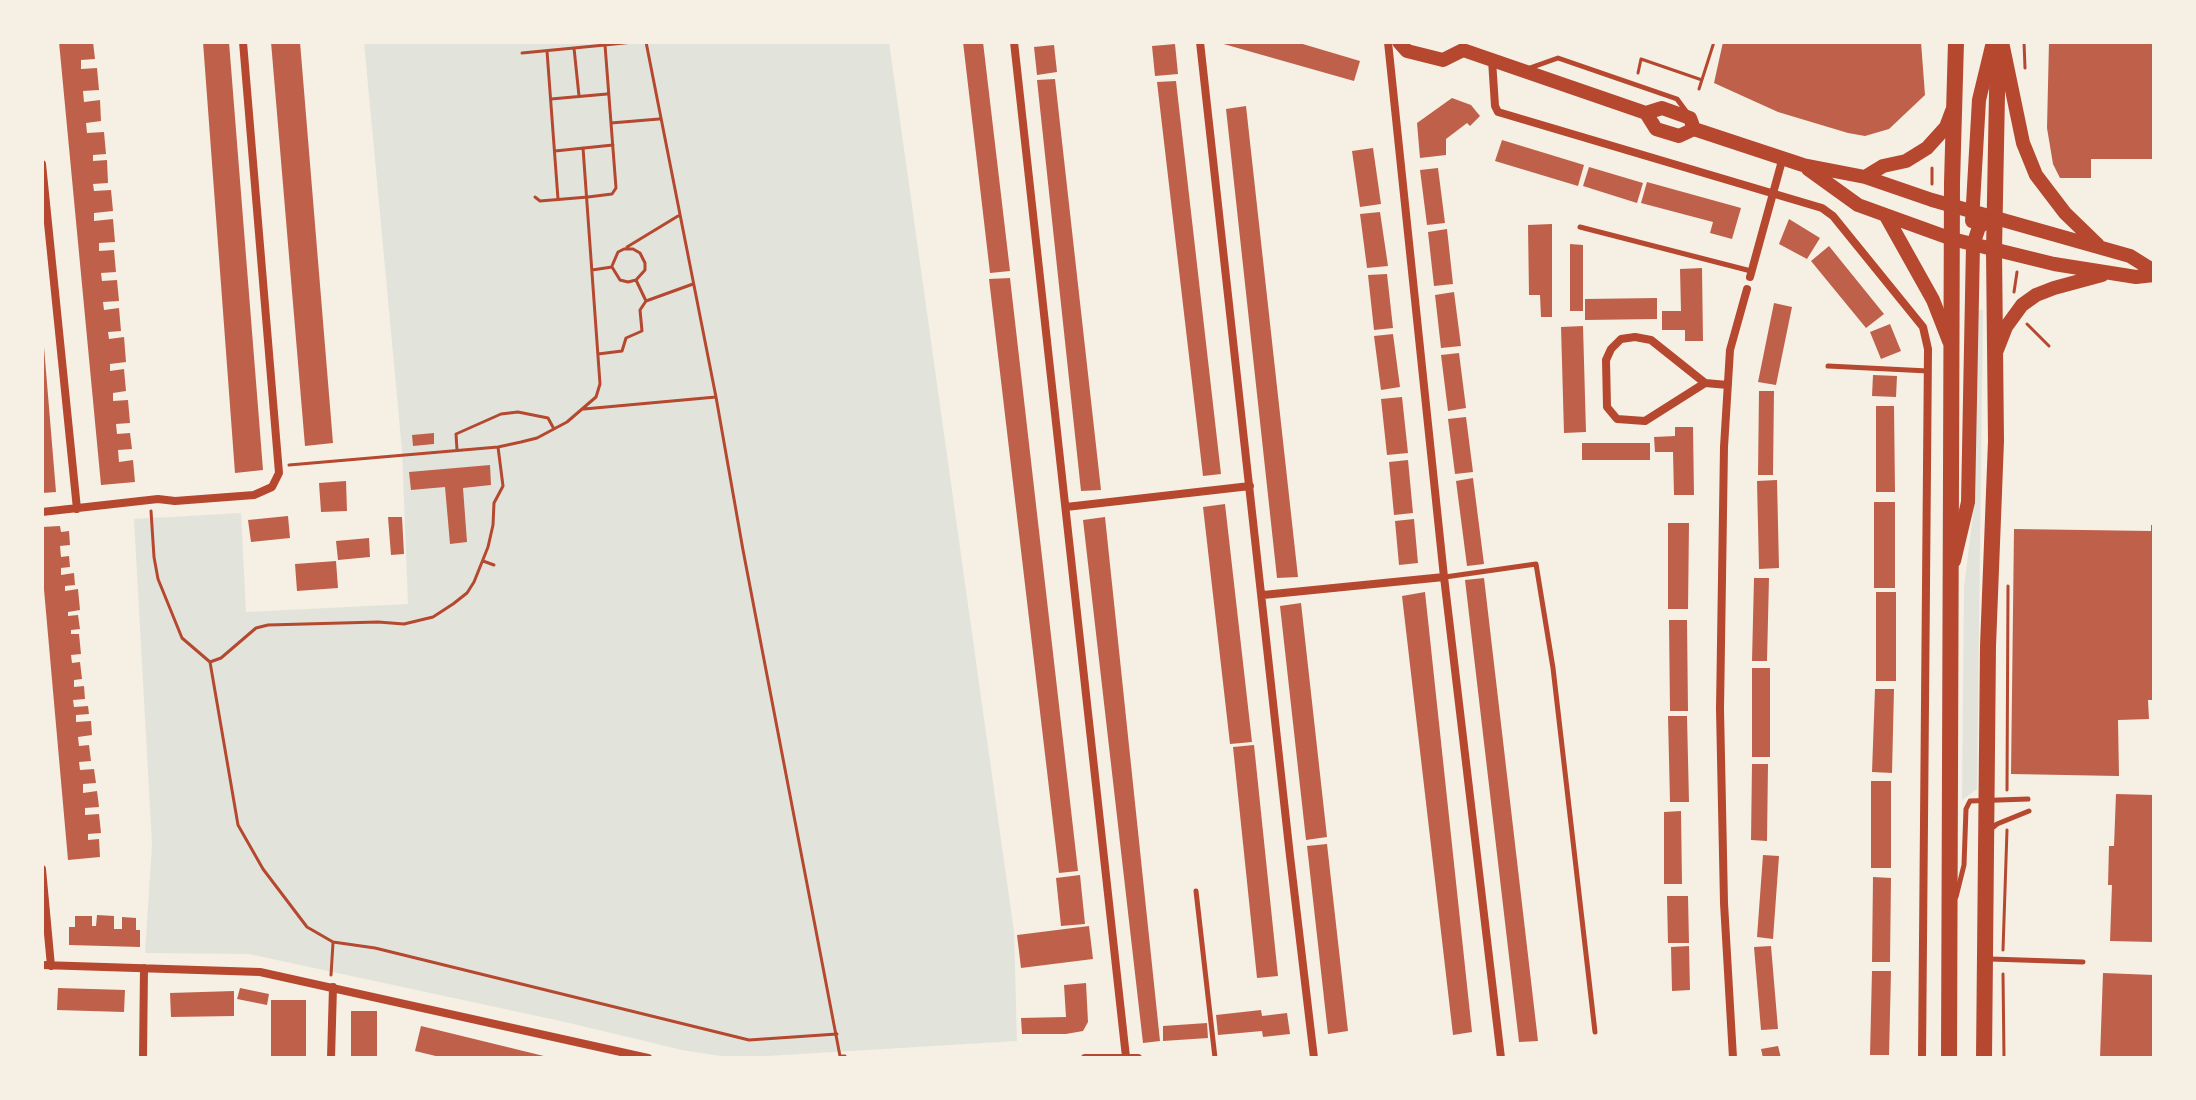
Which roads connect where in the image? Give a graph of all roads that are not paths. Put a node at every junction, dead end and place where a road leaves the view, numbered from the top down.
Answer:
1 (243, 42) edge
2 (1014, 42) edge
3 (1200, 42) edge
4 (1388, 42) edge
5 (1399, 42) edge
6 (1956, 42) edge
7 (1997, 42) edge
8 (1461, 46) edge
9 (1492, 58) junction
10 (1526, 69) junction
11 (1953, 103) junction
12 (1646, 113) junction
13 (1692, 124) junction
14 (1783, 157) junction
15 (42, 164) edge
16 (1803, 165) junction
17 (1865, 177) junction
18 (1773, 193) junction
19 (1953, 206) junction
20 (1973, 212) junction
21 (1886, 216) junction
22 (1994, 217) junction
23 (1580, 227) dead end
24 (1952, 239) junction
25 (1973, 245) junction
26 (2099, 246) junction
27 (1994, 250) junction
28 (2154, 273) edge
29 (1751, 274) joint
30 (2111, 274) junction
31 (1747, 289) dead end
32 (1995, 358) junction
33 (1952, 362) junction
34 (1828, 366) dead end
35 (1928, 371) junction
36 (1705, 383) junction
37 (1728, 385) junction
38 (1250, 486) junction
39 (1066, 507) junction
40 (77, 509) junction
41 (42, 512) edge
42 (1444, 577) junction
43 (1951, 577) junction
44 (1263, 595) junction
45 (2028, 799) dead end
46 (1986, 800) junction
47 (2029, 811) dead end
48 (1986, 837) junction
49 (42, 869) edge
50 (1196, 891) dead end
51 (1949, 926) junction
52 (1985, 959) junction
53 (2083, 962) dead end
54 (46, 965) edge
55 (144, 968) junction
56 (333, 987) junction
57 (1595, 1032) dead end
58 (1126, 1057) edge
59 (143, 1058) edge
60 (331, 1058) edge
61 (648, 1058) edge
62 (1085, 1058) edge
63 (1138, 1058) edge
64 (1215, 1058) edge
65 (1314, 1058) edge
66 (1501, 1058) edge
67 (1733, 1058) edge
68 (1922, 1058) edge
69 (1949, 1058) edge
70 (1984, 1058) edge

1 - 40 street
2 - 39 street
3 - 38 street
4 - 42 street
5 - 8 main road
6 - 11 highway
7 - 20 main road
7 - 22 highway
7 - 26 main road
8 - 9 main road
9 - 10 main road
9 - 18 street
10 - 12 main road
10 - 13 lane
11 - 17 main road
11 - 19 highway
12 - 13 main road
12 - 13 main road
13 - 14 main road
14 - 16 main road
14 - 18 street
15 - 40 street
16 - 17 main road
16 - 21 main road
17 - 19 main road
18 - 29 street
18 - 35 street
19 - 20 main road
19 - 24 highway
20 - 22 main road
20 - 24 main road
21 - 24 main road
21 - 33 main road
22 - 25 main road
22 - 26 main road
22 - 27 highway
23 - 29 lane
24 - 25 main road
24 - 33 highway
25 - 27 main road
25 - 43 main road
26 - 28 main road
27 - 30 main road
27 - 32 highway
28 - 30 main road
30 - 32 main road
31 - 37 street
32 - 46 highway
33 - 43 highway
34 - 35 lane
35 - 68 street
36 - 36 street
36 - 37 street
37 - 67 street
38 - 39 street
38 - 44 street
39 - 58 street
40 - 41 street
42 - 44 street
42 - 57 lane
42 - 66 street
43 - 51 highway
44 - 65 street
45 - 46 lane
46 - 48 highway
46 - 51 lane
47 - 48 lane
48 - 52 highway
49 - 54 street
50 - 64 lane
51 - 69 highway
52 - 53 lane
52 - 70 highway
54 - 55 street
55 - 56 street
55 - 59 street
56 - 60 street
56 - 61 street
58 - 62 street
58 - 63 street

